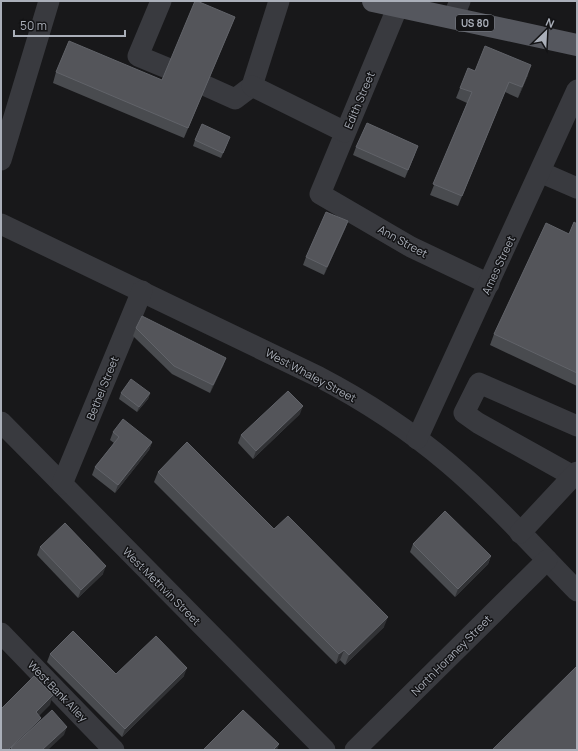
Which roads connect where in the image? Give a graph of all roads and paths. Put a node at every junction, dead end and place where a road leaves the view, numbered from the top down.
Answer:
1 (49, 1) edge
2 (160, 1) edge
3 (279, 1) edge
4 (373, 1) edge
5 (398, 6) junction
6 (456, 10) edge
7 (577, 44) edge
8 (167, 68) edge
9 (206, 86) edge
10 (252, 86) junction
11 (577, 90) edge
12 (345, 132) junction
13 (1, 160) edge
14 (540, 172) junction
15 (577, 188) edge
16 (320, 194) joint
17 (1, 224) edge
18 (489, 284) junction
19 (142, 291) junction
20 (1, 422) edge
21 (577, 426) edge
22 (417, 439) junction
23 (575, 474) edge
24 (62, 484) junction
25 (520, 534) junction
26 (547, 560) junction
27 (577, 591) edge
28 (1, 633) edge
29 (114, 750) edge
30 (324, 750) edge
31 (355, 750) edge

1 - 13 street
2 - 8 street
3 - 10 street
4 - 5 main road, US 80
5 - 6 main road, US 80
5 - 12 street, Edith Street
6 - 7 main road, US 80
9 - 10 street
10 - 12 street
11 - 14 street, Ames Street
12 - 16 street, Edith Street
14 - 15 street
14 - 18 street, Ames Street
16 - 18 street, Ann Street
17 - 19 street, West Whaley Street
18 - 22 street, Ames Street
19 - 22 street, West Whaley Street
19 - 24 street, Bethel Street
20 - 24 street, West Methvin Street
21 - 23 street
22 - 25 street, West Whaley Street
23 - 25 street
24 - 30 street, West Methvin Street
25 - 26 street, West Whaley Street
26 - 27 street, West Whaley Street
26 - 31 street, North Horaney Street
28 - 29 street, West Bank Alley

